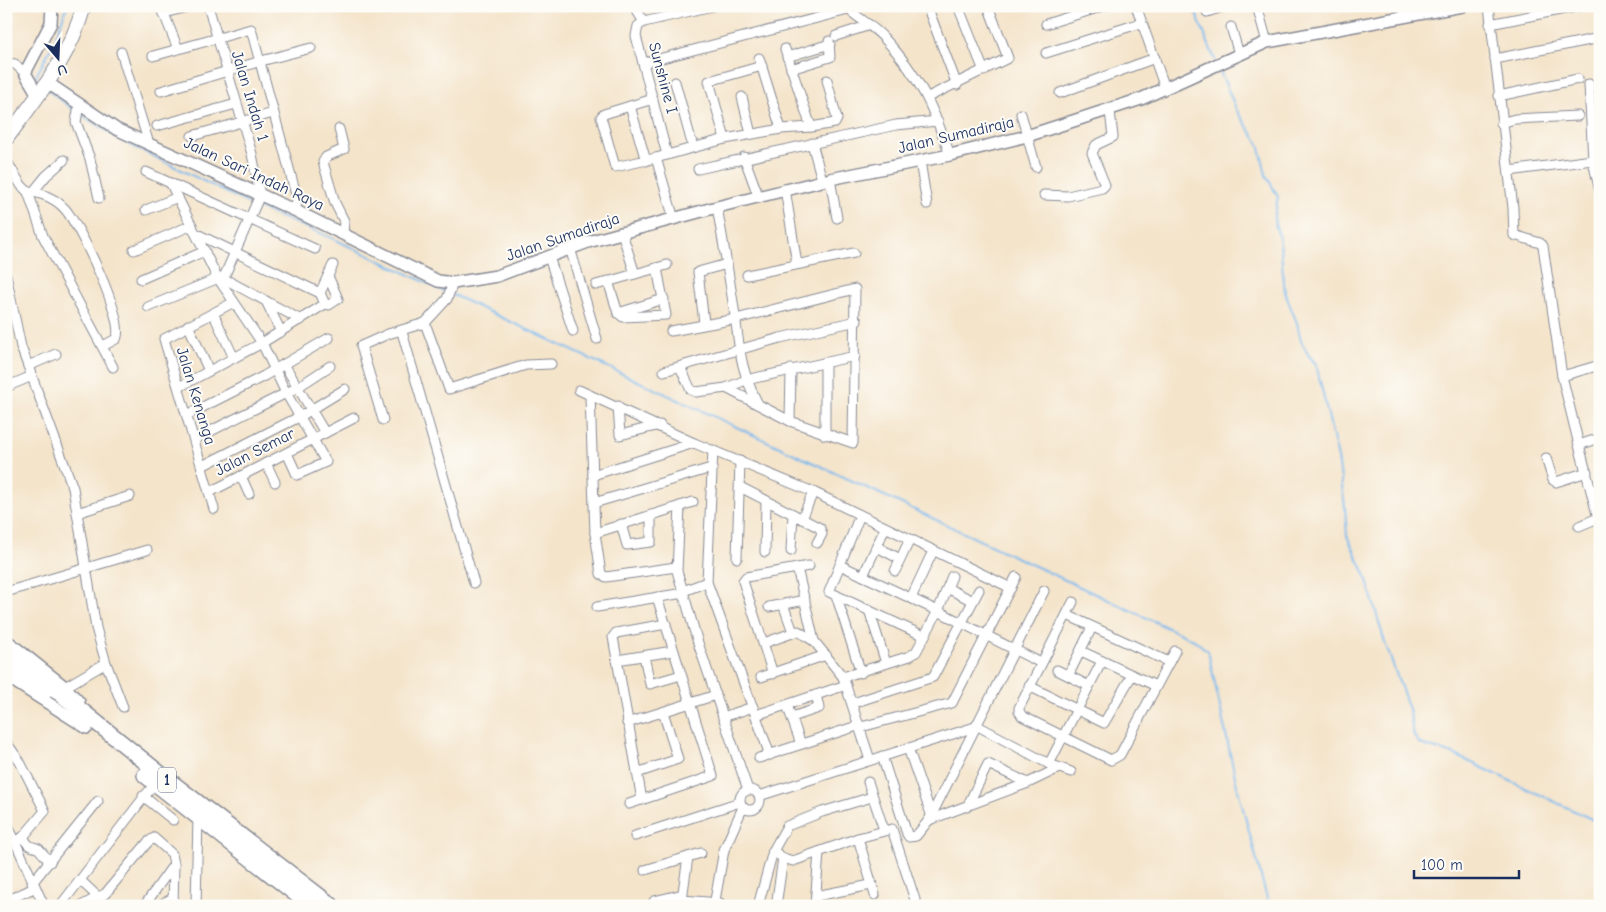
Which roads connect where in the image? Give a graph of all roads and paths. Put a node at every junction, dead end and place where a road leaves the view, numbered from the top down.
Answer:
1 (52, 6) edge
2 (84, 6) edge
3 (191, 6) edge
4 (208, 6) edge
5 (634, 6) edge
6 (927, 6) edge
7 (958, 6) edge
8 (988, 6) edge
9 (1104, 6) edge
10 (1136, 6) edge
11 (1257, 6) edge
12 (1462, 6) edge
13 (1489, 6) edge
14 (1580, 6) edge
15 (708, 7) edge
16 (1220, 7) edge
17 (846, 8) edge
18 (162, 10) edge
19 (677, 10) edge
20 (1207, 12) dead end
21 (644, 22) junction
22 (1142, 23) junction
23 (1046, 24) dead end
24 (1490, 24) junction
25 (870, 25) junction
26 (1231, 26) dead end
27 (216, 38) junction
28 (1600, 38) edge
29 (831, 40) junction
30 (1266, 42) junction
31 (311, 48) dead end
32 (178, 49) junction
33 (121, 52) dead end
34 (1046, 53) dead end
35 (1239, 54) junction
36 (153, 56) dead end
37 (1155, 58) junction
38 (1495, 59) junction
39 (261, 60) junction
40 (6, 63) edge
41 (643, 63) junction
42 (791, 69) junction
43 (226, 71) junction
44 (984, 71) junction
45 (24, 73) junction
46 (1578, 79) dead end
47 (827, 80) dead end
48 (675, 82) dead end
49 (1589, 84) dead end
50 (957, 85) junction
51 (1165, 88) junction
52 (44, 89) junction
53 (161, 91) dead end
54 (1060, 93) dead end
55 (1499, 96) junction
56 (742, 97) dead end
57 (928, 97) junction
58 (653, 99) junction
59 (236, 104) junction
60 (1600, 104) edge
61 (630, 106) junction
62 (1590, 107) junction
63 (77, 109) junction
64 (1110, 110) junction
65 (273, 113) junction
66 (1021, 114) dead end
67 (1578, 116) dead end
68 (938, 121) junction
69 (243, 122) junction
70 (1501, 123) junction
71 (156, 126) dead end
72 (811, 127) junction
73 (781, 128) junction
74 (339, 129) dead end
75 (1596, 133) edge
76 (750, 134) junction
77 (192, 136) dead end
78 (1027, 136) junction
79 (6, 139) edge
80 (725, 139) junction
81 (812, 142) junction
82 (149, 144) junction
83 (693, 147) junction
84 (667, 155) junction
85 (950, 155) junction
86 (656, 158) junction
87 (744, 158) junction
88 (6, 160) edge
89 (64, 160) dead end
90 (646, 160) junction
91 (1596, 160) edge
92 (920, 161) junction
93 (1036, 167) dead end
94 (698, 169) dead end
95 (1509, 171) junction
96 (146, 172) dead end
97 (826, 180) junction
98 (171, 184) junction
99 (785, 189) junction
100 (30, 192) junction
101 (1600, 192) edge
102 (1044, 195) dead end
103 (178, 197) junction
104 (259, 197) junction
105 (99, 198) dead end
106 (759, 198) junction
107 (927, 204) dead end
108 (717, 207) junction
109 (146, 210) dead end
110 (296, 211) junction
111 (250, 215) junction
112 (837, 218) dead end
113 (674, 219) junction
114 (192, 225) junction
115 (197, 234) junction
116 (344, 234) junction
117 (622, 234) junction
118 (570, 248) junction
119 (315, 249) dead end
120 (134, 250) dead end
121 (205, 251) junction
122 (235, 251) junction
123 (854, 253) dead end
124 (549, 257) junction
125 (727, 264) junction
126 (797, 264) junction
127 (667, 265) dead end
128 (334, 266) dead end
129 (657, 268) junction
130 (6, 274) edge
131 (635, 274) junction
132 (328, 276) junction
133 (747, 276) dead end
134 (221, 277) junction
135 (141, 279) dead end
136 (608, 281) junction
137 (596, 285) dead end
138 (8, 286) edge
139 (450, 291) junction
140 (320, 293) junction
141 (664, 299) junction
142 (266, 300) junction
143 (234, 302) junction
144 (325, 304) junction
145 (148, 307) dead end
146 (213, 313) junction
147 (618, 313) junction
148 (16, 319) junction
149 (736, 319) junction
150 (301, 320) junction
151 (856, 321) junction
152 (6, 322) edge
153 (426, 323) junction
154 (704, 323) junction
155 (188, 325) junction
156 (671, 331) dead end
157 (281, 332) junction
158 (402, 332) junction
159 (573, 332) dead end
160 (329, 338) dead end
161 (597, 339) dead end
162 (262, 343) junction
163 (103, 346) junction
164 (738, 350) junction
165 (56, 354) dead end
166 (855, 356) junction
167 (234, 358) junction
168 (825, 362) junction
169 (284, 364) junction
170 (551, 364) dead end
171 (1600, 365) edge
172 (28, 366) junction
173 (330, 366) dead end
174 (114, 367) dead end
175 (680, 367) junction
176 (791, 369) junction
177 (275, 370) junction
178 (664, 370) dead end
179 (209, 371) junction
180 (32, 376) junction
181 (1562, 376) junction
182 (746, 380) junction
183 (6, 387) edge
184 (179, 387) junction
185 (298, 387) junction
186 (726, 388) junction
187 (345, 389) dead end
188 (579, 390) dead end
189 (286, 393) junction
190 (590, 396) junction
191 (759, 404) junction
192 (618, 406) junction
193 (311, 409) junction
194 (187, 415) junction
195 (300, 416) junction
196 (354, 418) dead end
197 (383, 420) dead end
198 (790, 421) junction
199 (660, 425) junction
200 (325, 433) junction
201 (825, 435) junction
202 (1600, 438) edge
203 (194, 439) junction
204 (314, 439) junction
205 (694, 443) junction
206 (1579, 445) junction
207 (713, 450) junction
208 (287, 453) junction
209 (1546, 458) dead end
210 (740, 461) junction
211 (266, 463) junction
212 (202, 466) junction
213 (711, 468) junction
214 (1587, 472) junction
215 (593, 474) junction
216 (241, 476) junction
217 (275, 482) dead end
218 (740, 487) junction
219 (210, 492) junction
220 (813, 492) junction
221 (249, 494) dead end
222 (130, 496) dead end
223 (766, 501) junction
224 (693, 502) dead end
225 (594, 503) junction
226 (680, 506) junction
227 (214, 509) dead end
228 (77, 512) junction
229 (794, 514) junction
230 (651, 515) junction
231 (860, 515) junction
232 (802, 519) junction
233 (621, 524) junction
234 (1579, 526) dead end
235 (885, 528) junction
236 (595, 533) junction
237 (910, 539) junction
238 (817, 543) dead end
239 (877, 547) junction
240 (147, 550) dead end
241 (791, 551) dead end
242 (934, 551) junction
243 (765, 552) dead end
244 (737, 558) dead end
245 (900, 559) junction
246 (840, 565) junction
247 (809, 566) dead end
248 (85, 567) junction
249 (676, 567) junction
250 (797, 568) junction
251 (895, 571) dead end
252 (863, 576) junction
253 (952, 576) dead end
254 (1016, 577) dead end
255 (707, 582) junction
256 (474, 583) dead end
257 (947, 588) junction
258 (1011, 588) junction
259 (979, 590) dead end
260 (1044, 591) dead end
261 (6, 592) edge
262 (683, 592) junction
263 (836, 595) junction
264 (657, 597) junction
265 (911, 598) junction
266 (805, 600) junction
267 (973, 601) junction
268 (1073, 602) dead end
269 (783, 604) junction
270 (597, 607) dead end
271 (769, 607) dead end
272 (869, 610) junction
273 (938, 610) junction
274 (1067, 615) junction
275 (962, 623) junction
276 (666, 624) junction
277 (1092, 627) junction
278 (793, 632) junction
279 (924, 636) junction
280 (988, 636) junction
281 (6, 640) edge
282 (814, 641) junction
283 (764, 643) junction
284 (1014, 649) junction
285 (6, 650) edge
286 (1081, 651) junction
287 (1175, 651) dead end
288 (673, 652) junction
289 (826, 655) junction
290 (644, 656) junction
291 (617, 660) junction
292 (1102, 662) junction
293 (1168, 662) junction
294 (886, 663) junction
295 (1041, 663) junction
296 (6, 664) edge
297 (106, 664) junction
298 (1057, 670) dead end
299 (861, 673) junction
300 (773, 674) junction
301 (1069, 674) junction
302 (681, 675) junction
303 (1132, 675) junction
304 (6, 676) edge
305 (762, 677) dead end
306 (845, 681) junction
307 (65, 686) junction
308 (1030, 686) junction
309 (1089, 686) junction
310 (1156, 686) junction
311 (716, 695) junction
312 (816, 695) junction
313 (690, 703) junction
314 (853, 703) junction
315 (787, 704) junction
316 (123, 707) dead end
317 (754, 711) junction
318 (663, 712) junction
319 (1077, 712) junction
320 (723, 717) junction
321 (792, 717) junction
322 (627, 723) junction
323 (90, 724) junction
324 (860, 726) junction
325 (978, 726) junction
326 (1065, 737) junction
327 (6, 741) edge
328 (801, 744) junction
329 (908, 748) junction
330 (770, 754) junction
331 (882, 756) junction
332 (759, 758) dead end
333 (870, 760) junction
334 (1049, 764) junction
335 (1059, 768) junction
336 (1071, 772) dead end
337 (637, 773) junction
338 (868, 782) dead end
339 (155, 783) junction
340 (1028, 783) junction
341 (748, 790) junction
342 (143, 796) junction
343 (170, 796) junction
344 (759, 796) junction
345 (872, 797) junction
346 (642, 800) junction
347 (98, 801) dead end
348 (630, 804) dead end
349 (743, 806) junction
350 (967, 807) junction
351 (160, 809) junction
352 (198, 816) junction
353 (930, 817) junction
354 (173, 820) dead end
355 (6, 821) edge
356 (884, 830) junction
357 (635, 836) dead end
358 (858, 838) junction
359 (19, 839) junction
360 (773, 851) junction
361 (819, 852) junction
362 (701, 853) dead end
363 (688, 857) junction
364 (783, 858) junction
365 (50, 862) junction
366 (174, 864) junction
367 (645, 870) dead end
368 (80, 880) junction
369 (871, 885) junction
370 (33, 886) junction
371 (875, 894) dead end
372 (98, 897) junction
373 (6, 900) edge
374 (682, 900) edge
375 (654, 901) dead end
376 (669, 901) edge
377 (815, 901) edge
378 (173, 902) edge
379 (717, 904) edge
380 (44, 906) edge
381 (60, 906) edge
382 (82, 906) edge
383 (144, 906) edge
384 (158, 906) edge
385 (196, 906) edge
386 (311, 906) edge
387 (332, 906) edge
388 (758, 906) edge
389 (776, 906) edge
390 (916, 906) edge

1 - 45 street
2 - 52 main road
3 - 18 street
4 - 27 street, Jalan Indah 1
5 - 21 street
6 - 50 street
7 - 44 street
8 - 44 street
9 - 23 street
10 - 22 street
11 - 30 street
12 - 30 street, Jalan Sumadiraja
13 - 24 street
14 - 24 street
15 - 19 street, Sunshine I
16 - 20 street
17 - 25 street
17 - 41 street
18 - 32 street
19 - 21 street, Sunshine I
21 - 41 street, Sunshine I
22 - 34 street
22 - 37 street
24 - 38 street
25 - 29 street
25 - 57 street
26 - 35 street
27 - 32 street
27 - 39 street
27 - 43 street, Jalan Indah 1
28 - 38 street
29 - 42 street
29 - 42 street
30 - 35 street, Jalan Sumadiraja
31 - 39 street
32 - 36 street
33 - 82 street
35 - 51 street, Jalan Sumadiraja
37 - 51 street
37 - 54 street
38 - 55 street
39 - 43 street
39 - 65 street
40 - 45 street
41 - 58 street, Sunshine I
42 - 72 street
43 - 53 street
43 - 59 street, Jalan Indah 1
44 - 50 street
45 - 52 street
46 - 55 street
47 - 72 street
48 - 83 street
49 - 62 street
50 - 57 street
51 - 64 street, Jalan Sumadiraja
52 - 63 street, Jalan Sari Indah Raya
52 - 79 main road
55 - 70 street
56 - 76 street
57 - 68 street
58 - 61 street
58 - 84 street, Sunshine I
59 - 69 street, Jalan Indah 1
59 - 71 street
60 - 62 street
61 - 90 street
61 - 90 street
62 - 75 street
63 - 82 street, Jalan Sari Indah Raya
63 - 105 street
64 - 78 street, Jalan Sumadiraja
64 - 102 street
65 - 69 street
65 - 110 street
66 - 78 street
67 - 70 street
68 - 81 street
68 - 85 street
69 - 77 street
69 - 104 street, Jalan Indah 1
70 - 95 street
72 - 73 street
73 - 76 street
73 - 80 street
74 - 116 street
75 - 91 street
76 - 80 street
78 - 85 street, Jalan Sumadiraja
78 - 93 street
80 - 83 street
81 - 87 street
81 - 97 street
82 - 104 street, Jalan Sari Indah Raya
83 - 84 street
84 - 86 street
85 - 92 street, Jalan Sumadiraja
86 - 90 street
86 - 113 street
87 - 94 street
87 - 106 street
88 - 100 street
89 - 100 street
91 - 95 street
91 - 101 street
92 - 97 street, Jalan Sumadiraja
92 - 107 street
95 - 181 street
96 - 98 street
97 - 99 street, Jalan Sumadiraja
97 - 112 street
98 - 103 street
98 - 111 street
99 - 106 street, Jalan Sumadiraja
99 - 126 street
100 - 163 street
100 - 163 street
103 - 109 street
103 - 114 street
104 - 110 street, Jalan Sari Indah Raya
104 - 111 street
106 - 108 street, Jalan Sumadiraja
108 - 113 street, Jalan Sumadiraja
108 - 125 street
110 - 116 street, Jalan Sari Indah Raya
111 - 119 street
111 - 122 street
113 - 117 street, Jalan Sumadiraja
114 - 115 street
114 - 120 street
115 - 121 street
115 - 122 street
116 - 139 street, Jalan Sari Indah Raya
117 - 118 street, Jalan Sumadiraja
117 - 131 street
118 - 124 street, Jalan Sumadiraja
118 - 161 street
121 - 134 street
121 - 135 street
122 - 134 street
122 - 140 street
123 - 126 street
124 - 139 street, Jalan Sumadiraja
124 - 159 street
125 - 149 street
125 - 154 street
126 - 133 street
127 - 129 street
128 - 132 street
129 - 131 street
129 - 141 street
130 - 138 street
131 - 136 street
132 - 140 street
132 - 144 street
134 - 142 street
134 - 143 street
134 - 145 street
136 - 137 street
136 - 147 street
138 - 148 street
139 - 153 street
140 - 144 street
141 - 147 street
141 - 147 street
142 - 150 street
142 - 157 street
143 - 146 street, Jalan Kenanga
143 - 162 street
144 - 150 street
146 - 155 street, Jalan Kenanga
146 - 167 street
148 - 152 street
148 - 172 street
149 - 151 street
149 - 154 street
149 - 164 street
150 - 157 street
151 - 164 street
151 - 166 street
153 - 158 street
153 - 170 street
154 - 156 street
155 - 179 street
155 - 184 street, Jalan Kenanga
157 - 162 street
158 - 197 street
158 - 256 street
160 - 169 street
162 - 167 street
162 - 177 street
163 - 174 street
164 - 175 street
164 - 182 street
165 - 172 street
166 - 168 street
166 - 201 street
167 - 179 street
168 - 176 street
168 - 201 street
169 - 177 street
169 - 185 street
171 - 181 street
172 - 180 street
173 - 185 street
175 - 178 street
175 - 186 street
176 - 182 street
176 - 198 street
177 - 189 street
177 - 194 street
179 - 184 street
180 - 183 street
180 - 228 street
181 - 206 street
182 - 186 street
182 - 191 street
184 - 194 street, Jalan Kenanga
185 - 189 street
185 - 193 street
186 - 191 street
187 - 193 street
188 - 190 street
189 - 195 street
189 - 203 street
190 - 192 street
190 - 215 street
191 - 198 street
192 - 199 street
192 - 199 street
193 - 195 street
193 - 200 street
194 - 203 street, Jalan Kenanga
195 - 204 street
195 - 212 street
196 - 200 street, Jalan Semar
198 - 201 street
199 - 205 street
200 - 204 street, Jalan Semar
202 - 206 street
203 - 212 street, Jalan Kenanga
204 - 208 street, Jalan Semar
204 - 208 street
205 - 207 street
205 - 215 street
206 - 214 street
207 - 210 street
207 - 213 street
208 - 211 street, Jalan Semar
209 - 214 street
210 - 218 street
210 - 220 street
211 - 216 street, Jalan Semar
211 - 217 street
212 - 219 street, Jalan Kenanga
213 - 225 street
213 - 255 street
214 - 234 street
215 - 225 street
216 - 219 street, Jalan Semar
216 - 221 street
218 - 223 street
218 - 244 street
219 - 227 street, Jalan Kenanga
220 - 231 street
220 - 232 street
222 - 228 street
223 - 229 street
223 - 243 street
224 - 226 street
225 - 236 street
226 - 230 street
226 - 249 street
228 - 248 street
229 - 232 street
229 - 241 street
230 - 233 street
230 - 233 street
231 - 235 street
231 - 246 street
232 - 238 street
233 - 236 street
235 - 237 street
235 - 239 street
236 - 249 street
237 - 242 street
237 - 245 street
239 - 245 street
239 - 252 street
240 - 248 street
242 - 258 street
242 - 265 street
245 - 251 street
246 - 252 street
246 - 263 street
247 - 250 street
248 - 261 street
248 - 297 street
249 - 262 street
250 - 266 street
250 - 283 street
252 - 265 street
253 - 257 street
254 - 258 street
255 - 262 street
255 - 317 street
257 - 267 street
257 - 273 street
258 - 280 street
259 - 267 street
260 - 284 street
262 - 264 street
262 - 311 street
263 - 272 street
263 - 299 street
264 - 270 street
264 - 276 street
265 - 273 street
266 - 269 street
266 - 282 street
267 - 275 street
268 - 274 street
269 - 271 street
269 - 278 street
272 - 279 street
272 - 294 street
273 - 275 street
273 - 279 street
274 - 277 street
274 - 295 street
275 - 280 street
275 - 314 street
276 - 288 street
276 - 291 street
277 - 286 street
277 - 293 street
278 - 282 street
278 - 283 street
279 - 294 street
280 - 284 street
280 - 324 street
281 - 307 street
282 - 289 street
283 - 300 street
284 - 295 street
284 - 325 street
285 - 323 highway, 1
286 - 292 street
286 - 301 street
287 - 293 street
288 - 290 street
288 - 302 street
289 - 300 street
289 - 306 street
290 - 291 street
290 - 302 street
291 - 322 street
292 - 303 street
292 - 309 street
293 - 310 street
294 - 299 street
295 - 308 street
296 - 323 highway, 1
297 - 307 street
297 - 316 street
298 - 301 street
299 - 306 street
300 - 305 street
301 - 309 street
302 - 313 street
303 - 310 street
303 - 319 street
304 - 323 street
306 - 312 street
306 - 314 street
307 - 323 street
308 - 319 street
308 - 326 street
309 - 319 street
310 - 326 street
311 - 313 street
311 - 320 street
312 - 315 street
312 - 321 street
313 - 318 street
313 - 346 street
314 - 324 street
315 - 317 street
315 - 321 street
317 - 320 street
317 - 330 street
318 - 322 street
318 - 337 street
319 - 326 street
320 - 341 street
321 - 328 street
322 - 337 street
323 - 339 highway, 1
323 - 387 highway, 1
324 - 328 street
324 - 333 street
325 - 329 street
325 - 334 street
325 - 353 street
326 - 334 street
327 - 359 street
328 - 330 street
329 - 331 street
329 - 353 street
330 - 332 street
331 - 333 street
331 - 353 street
333 - 344 street
334 - 335 street
335 - 336 street
335 - 340 street
337 - 346 street
338 - 345 street
339 - 342 street
339 - 343 highway, 1
340 - 350 street
340 - 350 street
341 - 344 street
341 - 349 street
342 - 351 street
342 - 368 street
343 - 351 street
343 - 352 highway, 1
344 - 349 street
345 - 356 street
345 - 360 street
346 - 348 street
347 - 365 street
349 - 357 street
349 - 379 street
350 - 353 street
351 - 354 street
352 - 385 street
352 - 386 highway, 1
355 - 359 street
356 - 358 street
356 - 390 street
358 - 361 street
358 - 369 street
359 - 365 street
359 - 370 street
360 - 364 street
360 - 388 street
361 - 364 street
361 - 377 street
362 - 363 street
363 - 367 street
363 - 374 street
364 - 389 street
365 - 370 street
366 - 372 street
366 - 378 street
366 - 383 street
368 - 372 street
368 - 381 street
369 - 371 street
369 - 377 street
370 - 373 street
370 - 380 street
372 - 382 street
374 - 376 street
374 - 379 street
375 - 376 street
378 - 384 street

